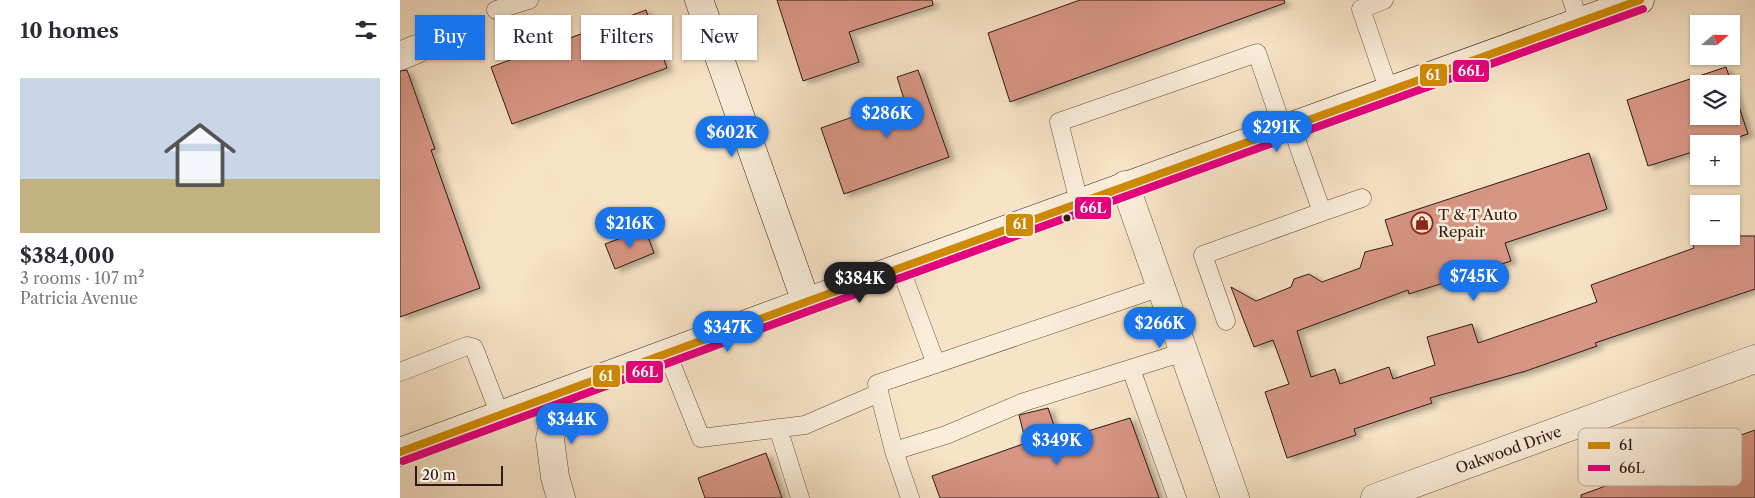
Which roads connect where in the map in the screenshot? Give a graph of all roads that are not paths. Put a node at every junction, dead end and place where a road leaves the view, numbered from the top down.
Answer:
1 (529, 0) edge
2 (699, 0) edge
3 (1384, 0) edge
4 (1640, 0) edge
5 (496, 10) dead end
6 (1575, 11) edge
7 (1389, 90) junction
8 (1287, 127) junction
9 (1125, 186) junction
10 (1362, 198) dead end
11 (1080, 202) junction
12 (1322, 212) junction
13 (900, 267) junction
14 (1160, 287) junction
15 (806, 302) junction
16 (1226, 321) dead end
17 (1184, 352) junction
18 (667, 353) junction
19 (1755, 359) edge
20 (936, 364) junction
21 (1131, 369) junction
22 (400, 372) edge
23 (560, 393) junction
24 (879, 393) junction
25 (500, 415) junction
26 (778, 428) junction
27 (894, 451) junction
28 (400, 452) edge
29 (561, 498) edge
30 (800, 498) edge
31 (910, 498) edge
32 (1177, 498) edge
33 (1235, 498) edge
34 (1375, 498) edge

1 - 5 lane
2 - 15 street
3 - 7 lane
4 - 6 street
6 - 7 street
7 - 8 street
8 - 9 street
8 - 11 lane
8 - 12 lane
9 - 11 street
9 - 14 street
10 - 12 lane
11 - 13 street
12 - 16 lane
13 - 15 street
13 - 20 lane
14 - 17 street
14 - 20 lane
15 - 18 street
17 - 21 lane
17 - 33 street
18 - 23 street
18 - 26 lane
19 - 34 street, Oakwood Drive
20 - 24 lane
21 - 27 lane
21 - 32 lane
22 - 25 lane
23 - 25 street
23 - 29 street
24 - 26 lane
24 - 27 lane
25 - 28 street
26 - 30 lane
27 - 31 lane

